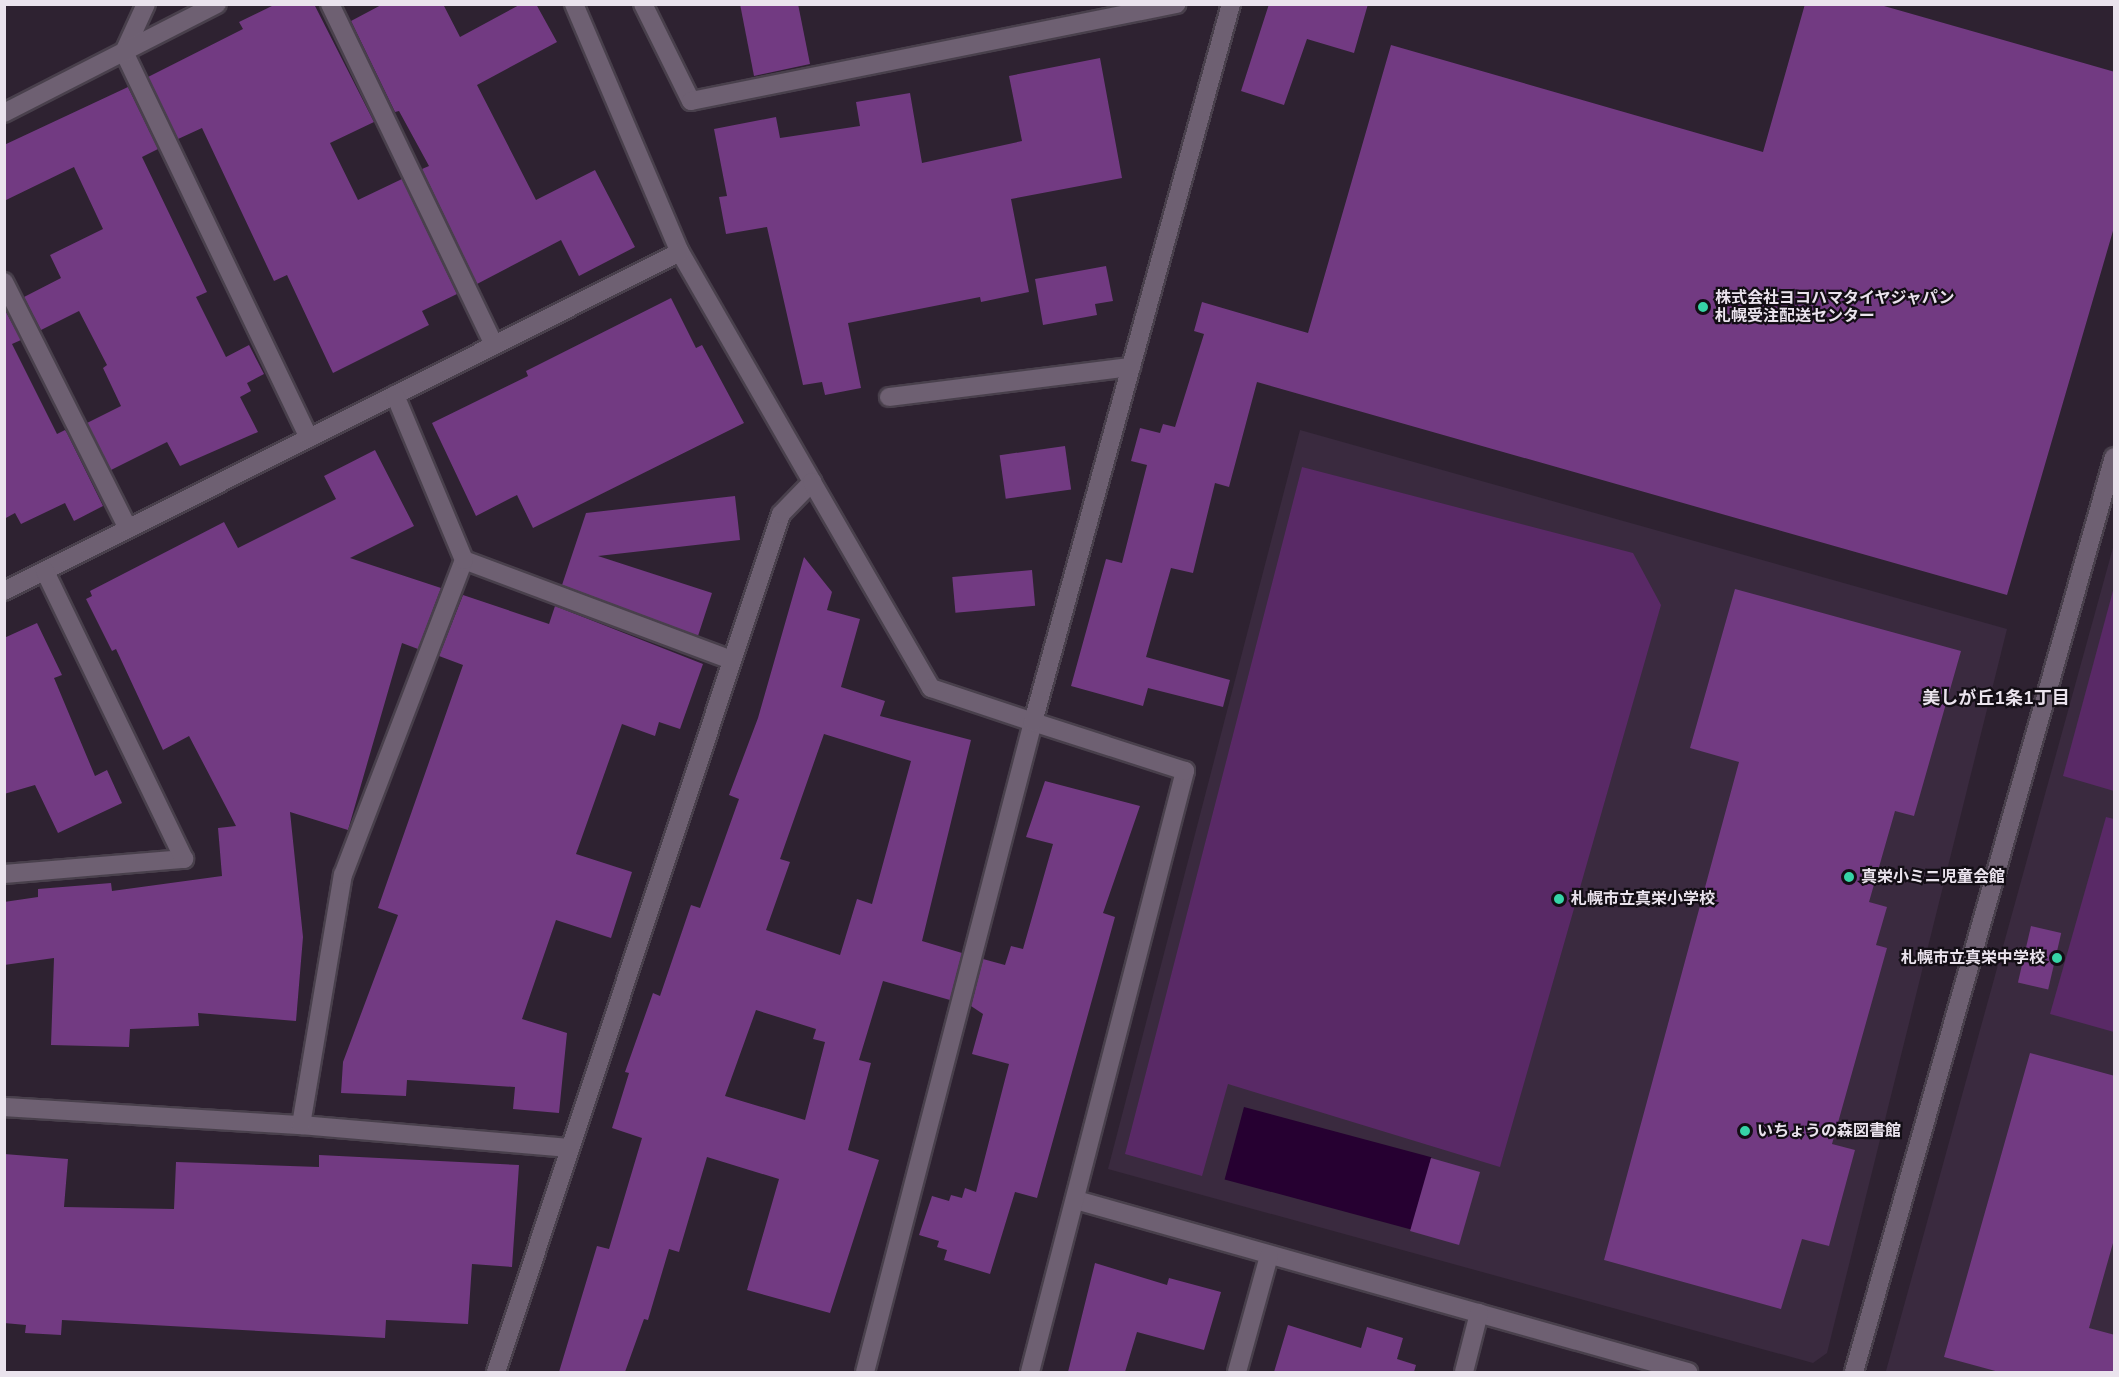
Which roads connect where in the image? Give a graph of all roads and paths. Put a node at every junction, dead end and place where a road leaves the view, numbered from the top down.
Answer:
1 (146, 4) edge
2 (217, 4) edge
3 (330, 4) edge
4 (574, 4) edge
5 (643, 4) edge
6 (1176, 4) edge
7 (1231, 4) edge
8 (124, 52) junction
9 (4, 113) edge
10 (680, 252) junction
11 (4, 282) edge
12 (494, 345) junction
13 (1131, 367) junction
14 (395, 395) junction
15 (889, 397) dead end
16 (309, 438) junction
17 (2115, 457) edge
18 (812, 482) junction
19 (128, 528) junction
20 (464, 560) junction
21 (45, 571) junction
22 (4, 591) edge
23 (731, 660) junction
24 (1033, 722) junction
25 (4, 874) edge
26 (4, 1107) edge
27 (302, 1125) junction
28 (569, 1148) junction
29 (1076, 1200) junction
30 (1269, 1256) junction
31 (1479, 1313) junction
32 (496, 1372) edge
33 (865, 1372) edge
34 (1030, 1372) edge
35 (1237, 1372) edge
36 (1464, 1372) edge
37 (1688, 1372) edge
38 (1854, 1372) edge

1 - 8 street
2 - 8 street
3 - 12 street
4 - 10 street
5 - 6 street
7 - 13 street
8 - 9 street
8 - 16 street
10 - 12 street
10 - 18 street
11 - 19 street
12 - 14 street
13 - 15 street
13 - 24 street
14 - 16 street
14 - 20 street
16 - 19 street
17 - 38 street
18 - 23 street
18 - 24 street
19 - 21 street
20 - 23 street
20 - 27 street
21 - 22 street
21 - 25 street
23 - 28 street
24 - 29 street
24 - 33 street
26 - 27 street
27 - 28 street
28 - 32 street
29 - 30 street
29 - 34 street
30 - 31 street
30 - 35 street
31 - 36 street
31 - 37 street

